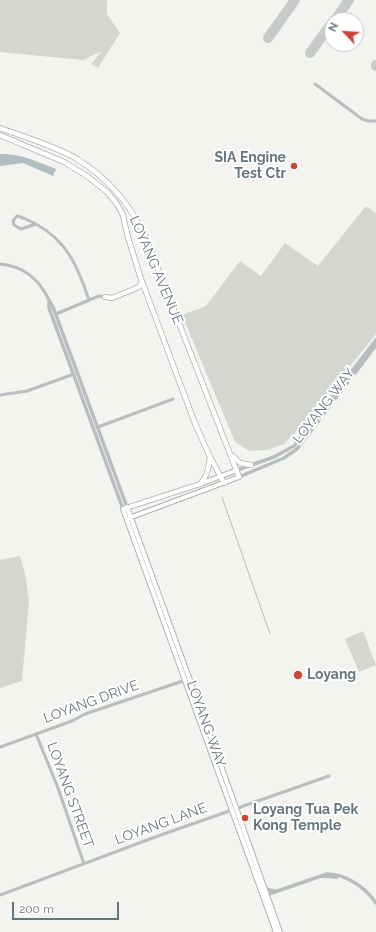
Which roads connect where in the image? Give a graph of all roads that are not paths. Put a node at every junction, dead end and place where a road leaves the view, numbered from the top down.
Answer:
1 (315, 84) dead end
2 (376, 121) edge
3 (0, 128) edge
4 (0, 135) edge
5 (36, 224) junction
6 (0, 264) edge
7 (142, 281) junction
8 (105, 297) joint
9 (49, 300) junction
10 (89, 300) junction
11 (50, 310) junction
12 (56, 314) junction
13 (54, 319) junction
14 (376, 340) edge
15 (376, 345) edge
16 (76, 374) junction
17 (0, 394) edge
18 (173, 399) dead end
19 (98, 427) junction
20 (95, 432) junction
21 (230, 453) junction
22 (210, 458) junction
23 (251, 465) junction
24 (237, 470) junction
25 (220, 476) junction
26 (239, 477) junction
27 (224, 483) junction
28 (200, 484) junction
29 (125, 508) junction
30 (128, 518) junction
31 (187, 679) junction
32 (36, 734) junction
33 (0, 747) edge
34 (329, 776) dead end
35 (234, 809) junction
36 (84, 864) junction
37 (264, 886) junction
38 (276, 891) junction
39 (0, 895) edge
40 (265, 895) junction
41 (376, 904) edge
42 (274, 931) edge
43 (280, 932) edge

1 - 2 street
3 - 21 main road, LOYANG AVENUE
4 - 7 main road, LOYANG AVENUE
5 - 5 street
5 - 10 street
6 - 9 street, LOYANG WAY
7 - 8 main road
7 - 22 main road, LOYANG AVENUE
8 - 10 street
9 - 11 street, LOYANG WAY
9 - 12 street, LOYANG WAY
10 - 12 street
11 - 12 street
11 - 13 street, LOYANG WAY
12 - 13 street
12 - 16 street, LOYANG WAY
13 - 16 street, LOYANG WAY
14 - 23 street, LOYANG WAY
15 - 26 street, LOYANG WAY
16 - 17 street
16 - 19 street, LOYANG WAY
16 - 20 street, LOYANG WAY
18 - 19 street
19 - 20 street
19 - 29 street, LOYANG WAY
20 - 29 street, LOYANG WAY
21 - 23 main road
21 - 24 main road, LOYANG AVENUE
22 - 25 main road, LOYANG AVENUE
22 - 28 main road
23 - 24 street, LOYANG WAY
24 - 25 main road, LOYANG WAY
24 - 26 main road, LOYANG AVENUE
25 - 27 main road, LOYANG AVENUE
25 - 28 main road, LOYANG WAY
26 - 27 main road, LOYANG WAY
27 - 30 main road, LOYANG WAY
28 - 29 main road, LOYANG WAY
29 - 30 main road, LOYANG WAY
30 - 31 main road, LOYANG WAY
31 - 32 street, LOYANG DRIVE
31 - 35 main road, LOYANG WAY
32 - 33 street, LOYANG DRIVE
32 - 36 street, LOYANG STREET
34 - 35 street, LOYANG LANE
35 - 36 street, LOYANG LANE
35 - 37 main road, LOYANG WAY
35 - 40 main road, LOYANG WAY
36 - 39 street, LOYANG LANE
37 - 38 street
37 - 40 main road, LOYANG WAY
38 - 40 street
38 - 41 street
40 - 42 main road, LOYANG WAY
40 - 43 main road, LOYANG WAY

